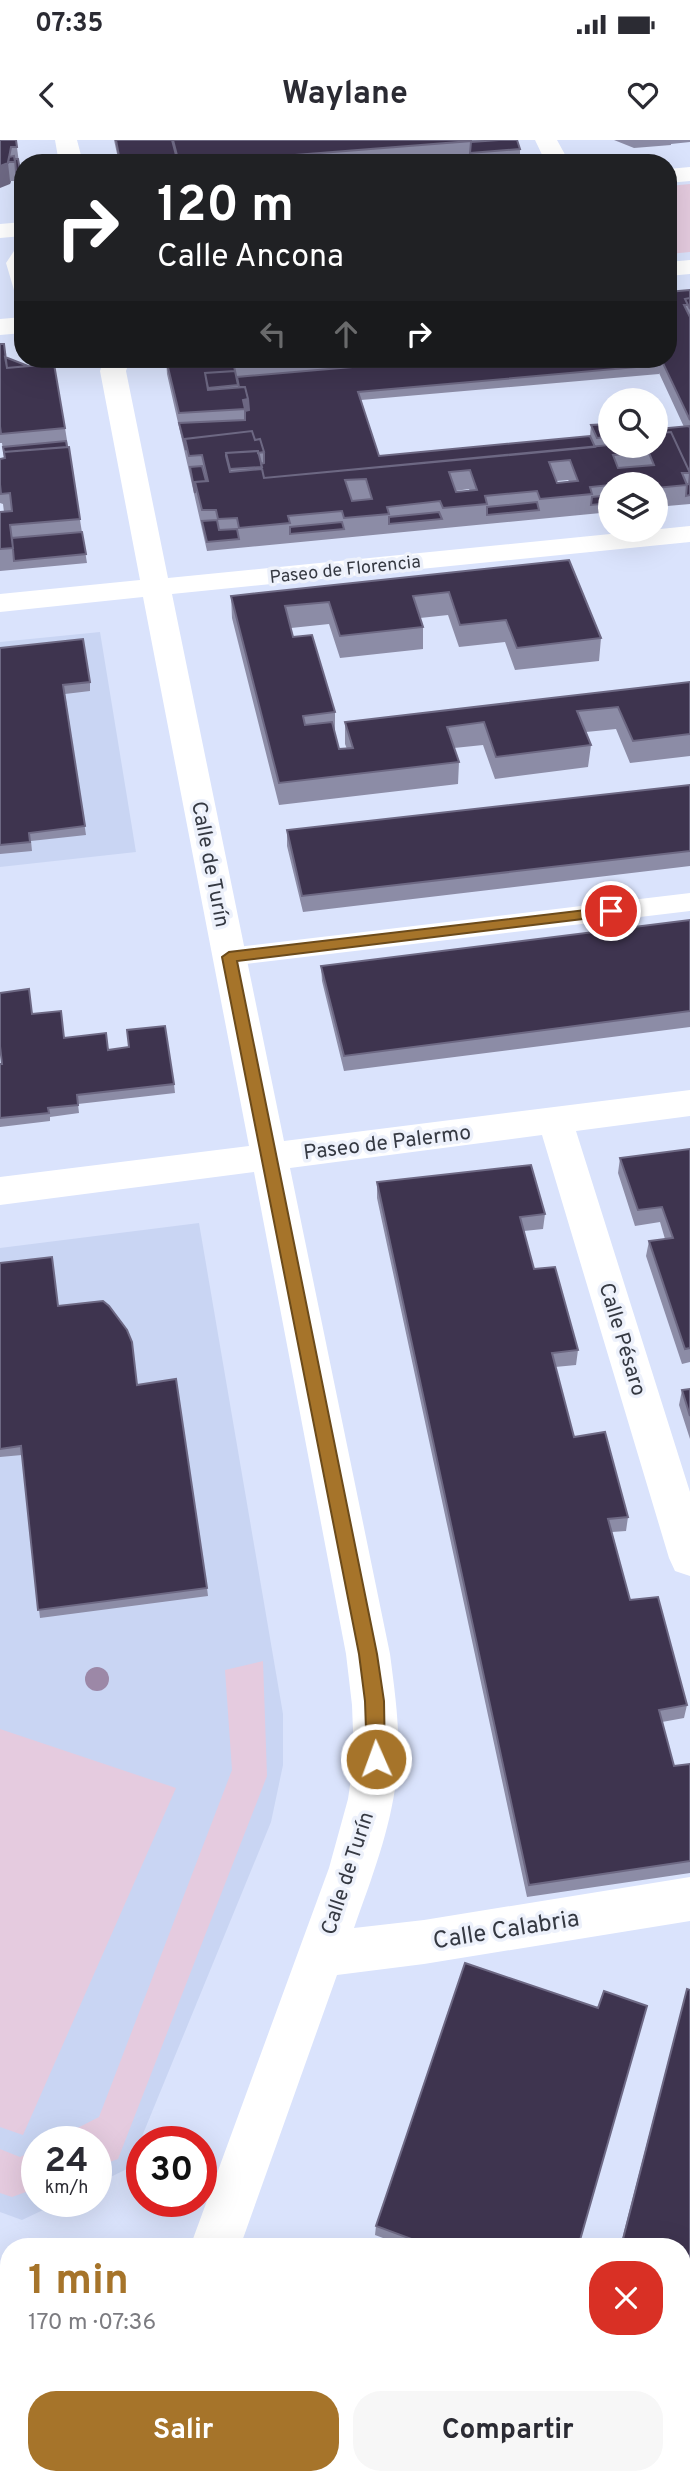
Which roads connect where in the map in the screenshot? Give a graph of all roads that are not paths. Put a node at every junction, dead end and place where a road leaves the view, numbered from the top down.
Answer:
1 (111, 368) edge
2 (690, 534) edge
3 (156, 587) junction
4 (0, 603) edge
5 (690, 902) edge
6 (229, 957) junction
7 (690, 1103) edge
8 (555, 1120) junction
9 (269, 1157) junction
10 (0, 1191) edge
11 (690, 1558) edge
12 (690, 1899) edge
13 (321, 1954) junction
14 (218, 2238) edge

1 - 3 street, Calle de Turín
2 - 3 street, Paseo de Florencia
3 - 4 street, Paseo de Florencia
3 - 6 street, Calle de Turín
5 - 6 lane
6 - 9 street, Calle de Turín
7 - 8 street, Paseo de Palermo
8 - 9 street, Paseo de Palermo
8 - 11 street, Calle Pésaro
9 - 10 street, Paseo de Palermo
9 - 13 street, Calle de Turín
12 - 13 street, Calle Calabria
13 - 14 street, Calle de Turín

